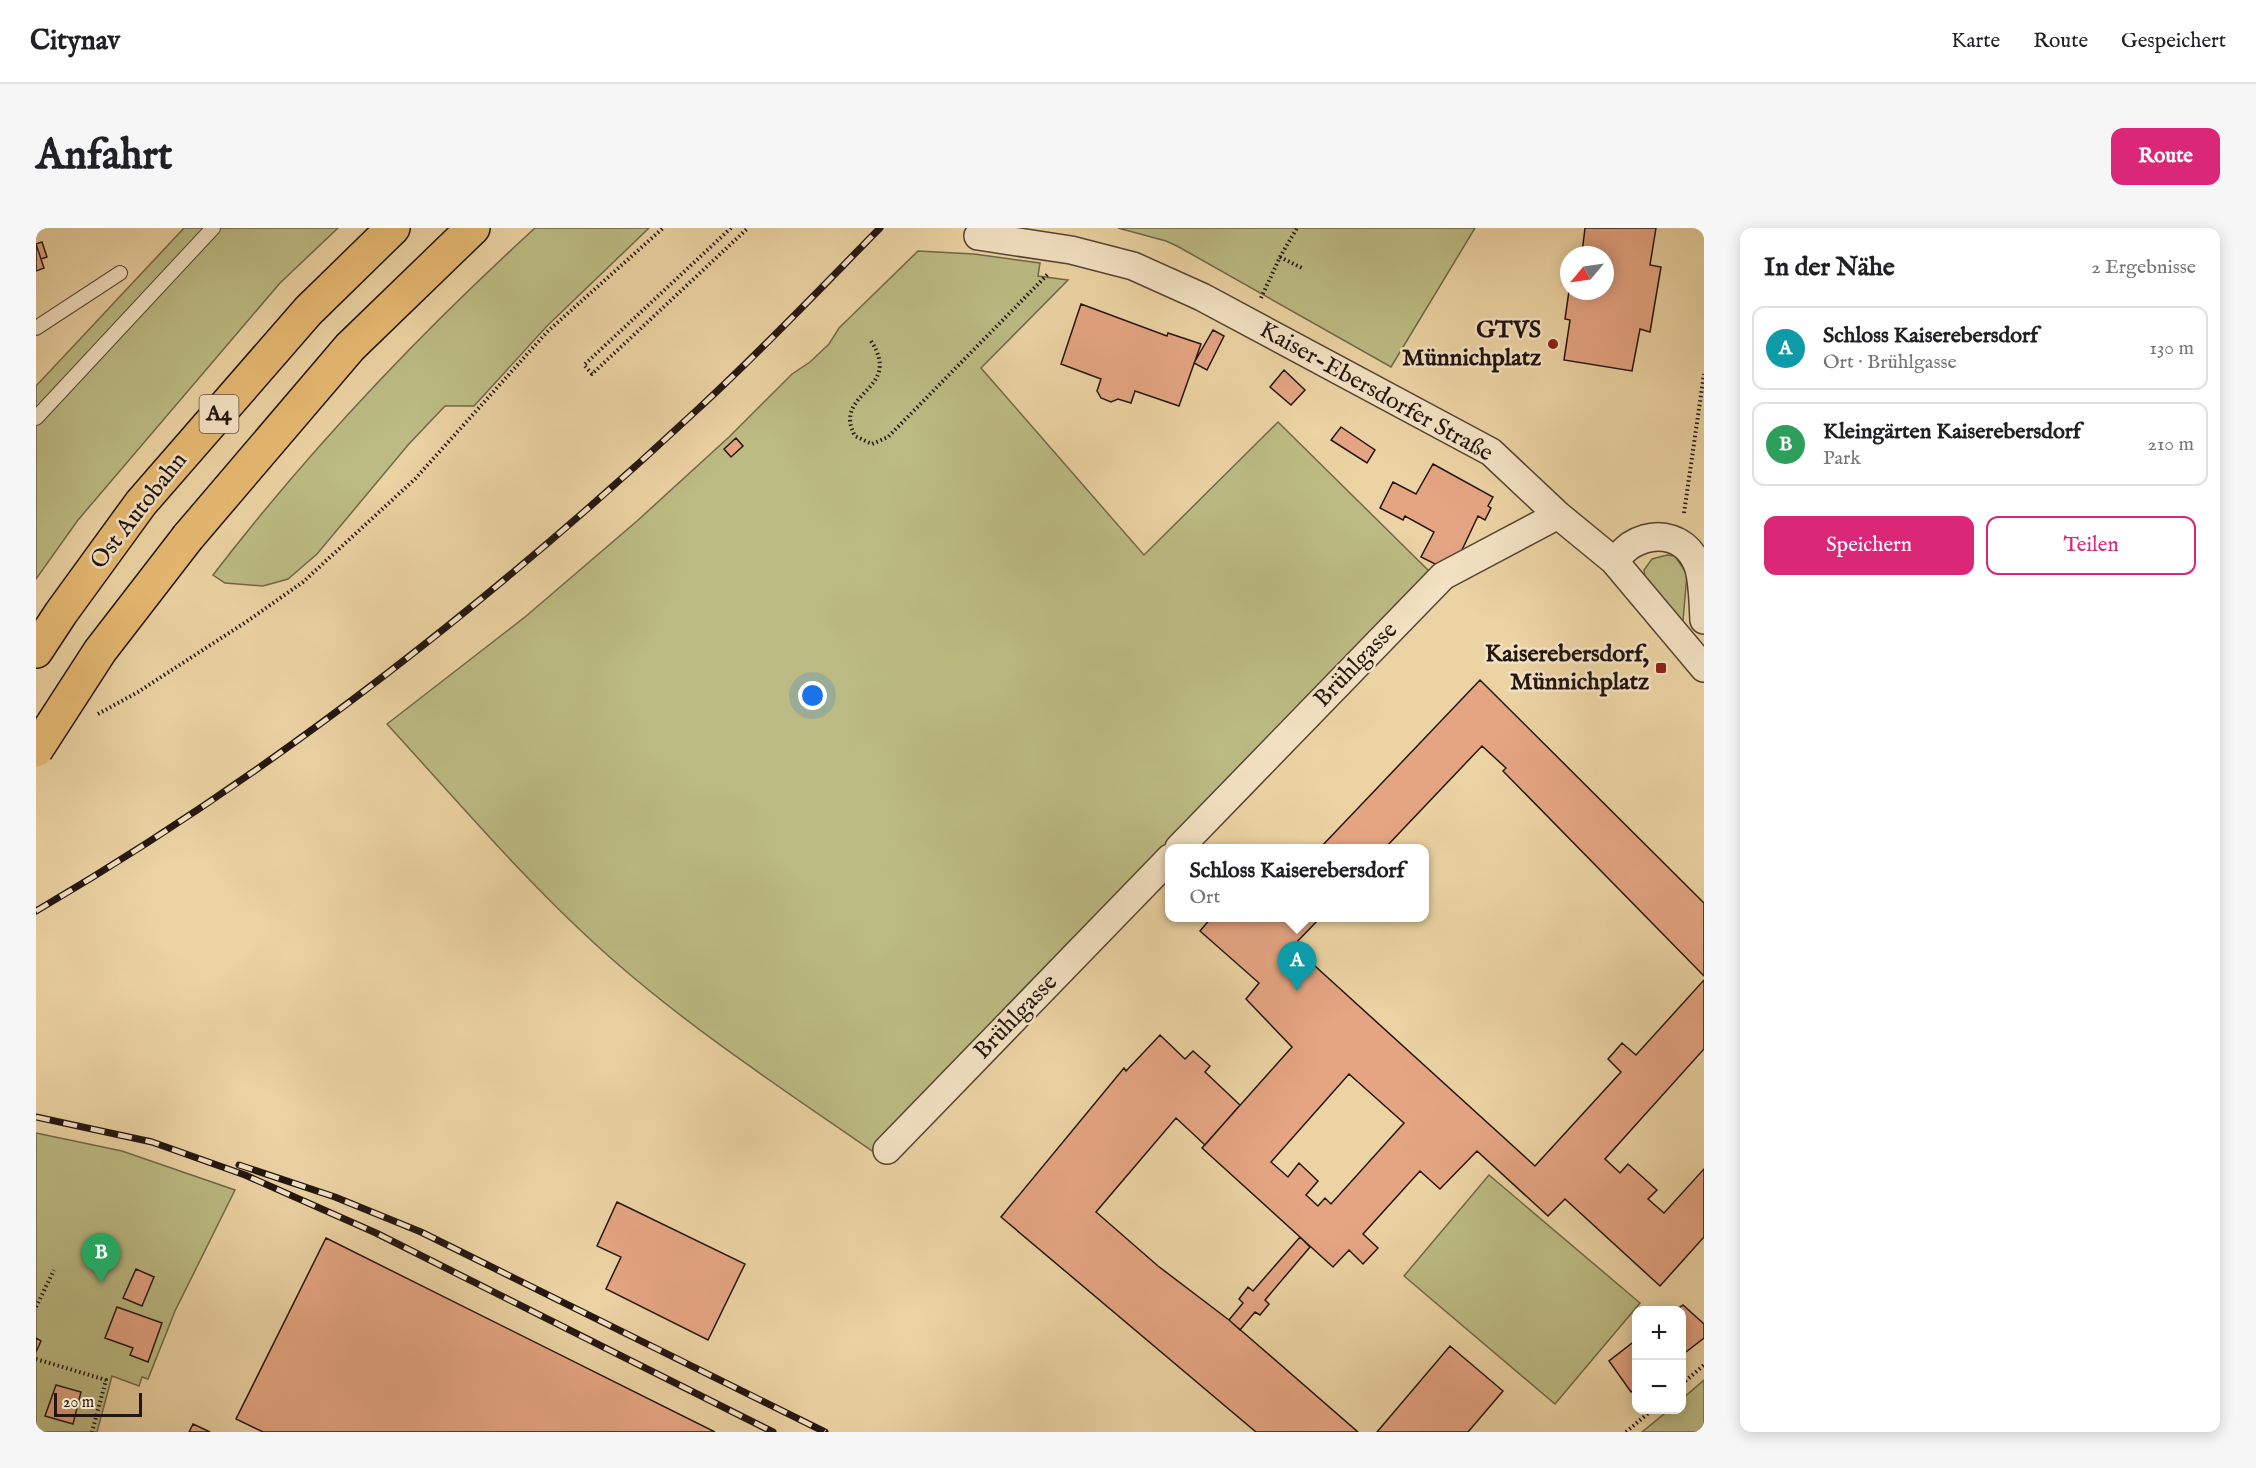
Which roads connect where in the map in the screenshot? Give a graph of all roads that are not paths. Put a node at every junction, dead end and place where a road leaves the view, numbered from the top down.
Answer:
1 (213, 228) edge
2 (393, 228) edge
3 (473, 228) edge
4 (978, 236) dead end
5 (120, 273) dead end
6 (36, 328) edge
7 (36, 418) edge
8 (1558, 515) junction
9 (1614, 561) junction
10 (1702, 569) edge
11 (1704, 620) edge
12 (36, 651) edge
13 (1704, 668) edge
14 (36, 750) edge
15 (1184, 844) edge
16 (1165, 863) edge
17 (887, 1150) dead end

1 - 7 lane
2 - 12 highway, Ost Autobahn / A4
3 - 14 highway, A4, bridge
4 - 8 street, Kaiser-Ebersdorfer Straße
5 - 6 lane
8 - 9 street, Kaiser-Ebersdorfer Straße
8 - 15 street, Brühlgasse
9 - 10 street
9 - 13 street, Kaiser-Ebersdorfer Straße
10 - 11 street
16 - 17 street, Brühlgasse

